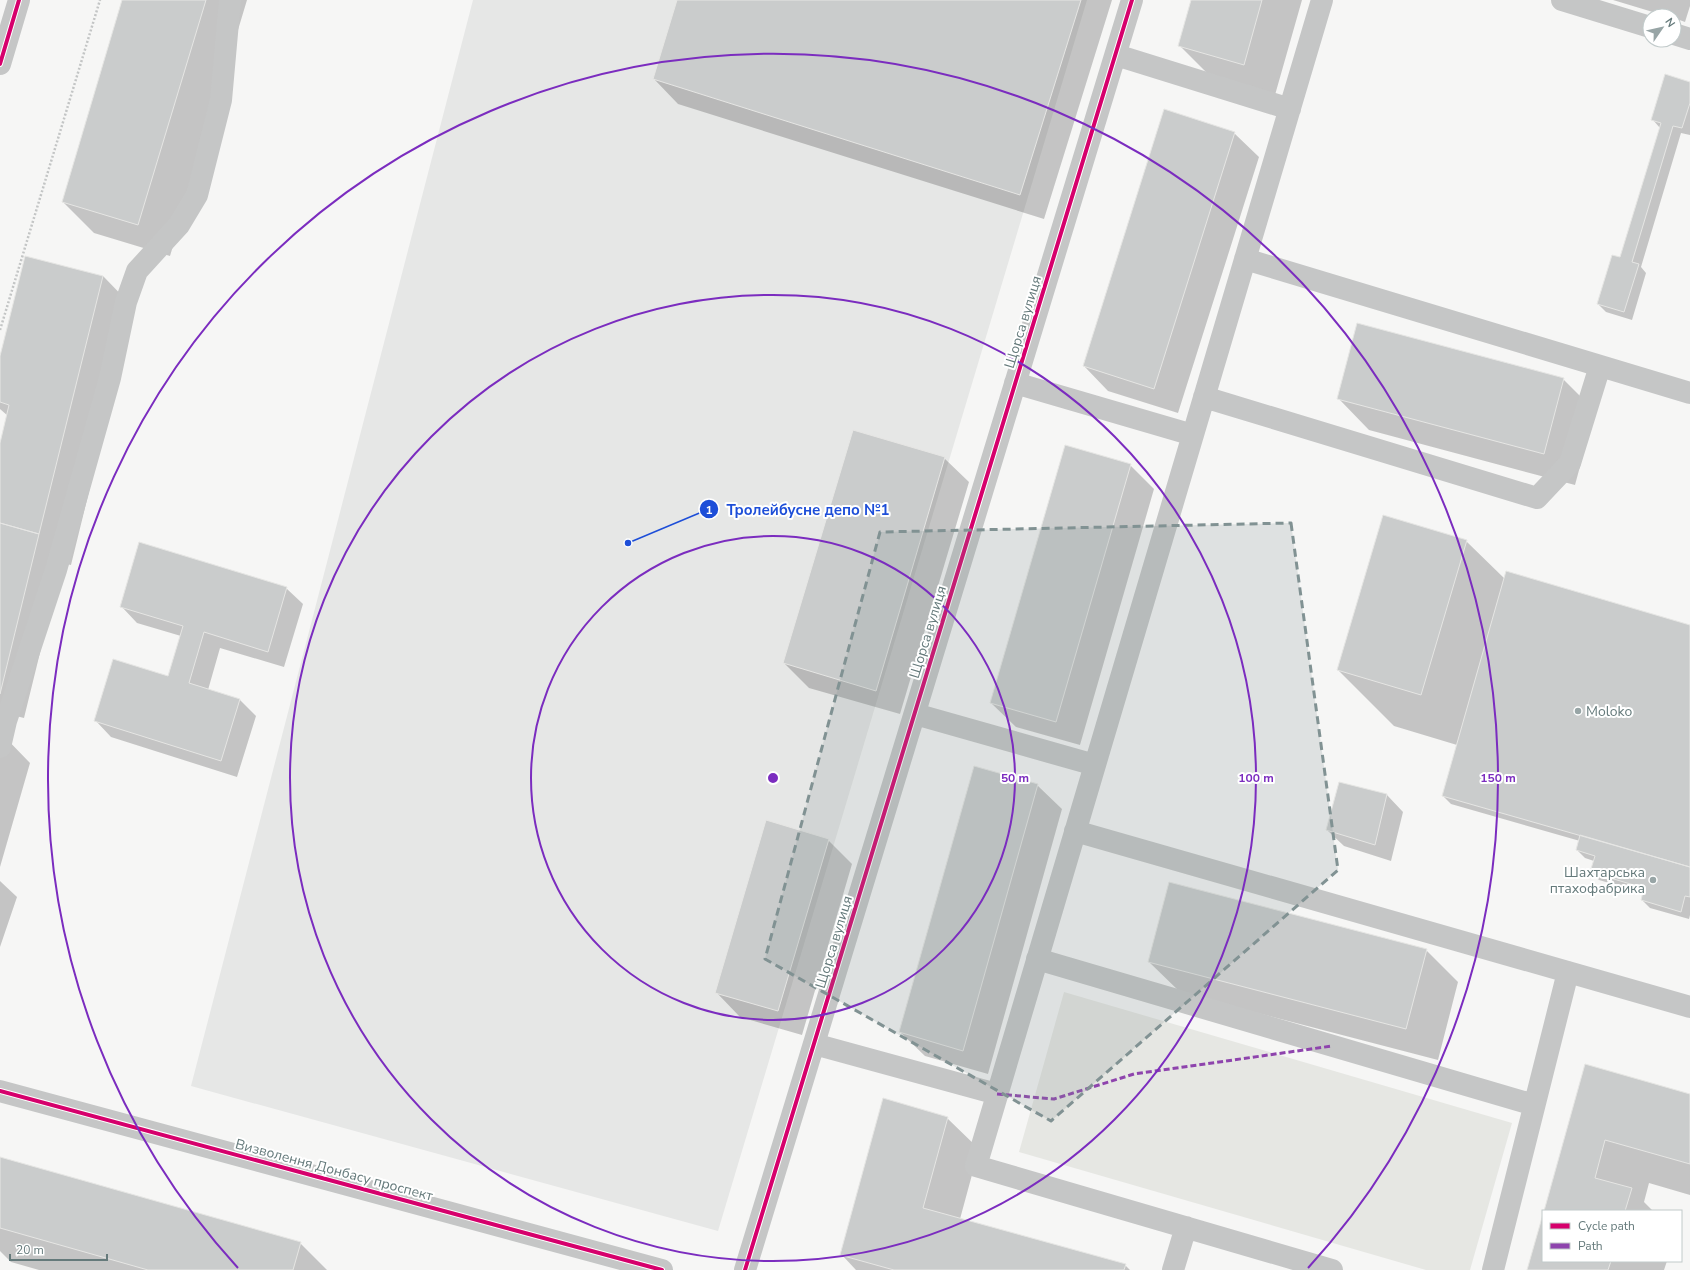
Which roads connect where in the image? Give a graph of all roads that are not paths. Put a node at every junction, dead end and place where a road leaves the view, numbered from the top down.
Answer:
1 (19, 0) edge
2 (230, 0) edge
3 (1132, 0) edge
4 (1322, 0) edge
5 (1562, 0) edge
6 (1642, 25) edge
7 (1116, 55) junction
8 (0, 64) edge
9 (1290, 109) junction
10 (1246, 260) junction
11 (1600, 366) junction
12 (1016, 383) junction
13 (1690, 393) edge
14 (1204, 397) junction
15 (1193, 435) junction
16 (915, 714) junction
17 (0, 747) edge
18 (1095, 765) junction
19 (1076, 831) junction
20 (1037, 959) junction
21 (1568, 972) junction
22 (1690, 1007) edge
23 (814, 1044) junction
24 (0, 1090) edge
25 (997, 1094) junction
26 (1534, 1105) junction
27 (1186, 1227) junction
28 (662, 1270) edge
29 (745, 1270) edge
30 (1173, 1270) edge
31 (1332, 1270) edge
32 (1493, 1270) edge

1 - 8 street
2 - 17 street
3 - 7 street, Щорса вулиця
4 - 9 street
5 - 6 street
7 - 9 street
7 - 12 street, Щорса вулиця
9 - 10 street
10 - 11 street
10 - 14 street
11 - 13 street
11 - 14 street
12 - 15 street
12 - 16 street, Щорса вулиця
14 - 15 street
15 - 18 street
16 - 18 street
16 - 23 street, Щорса вулиця
18 - 19 street
19 - 20 street
19 - 21 street
20 - 25 street
20 - 26 street
21 - 22 street
21 - 26 street
23 - 25 street
23 - 29 street, Щорса вулиця
24 - 28 street, Визволення Донбасу проспект
25 - 27 street
26 - 32 street
27 - 30 street
27 - 31 street

